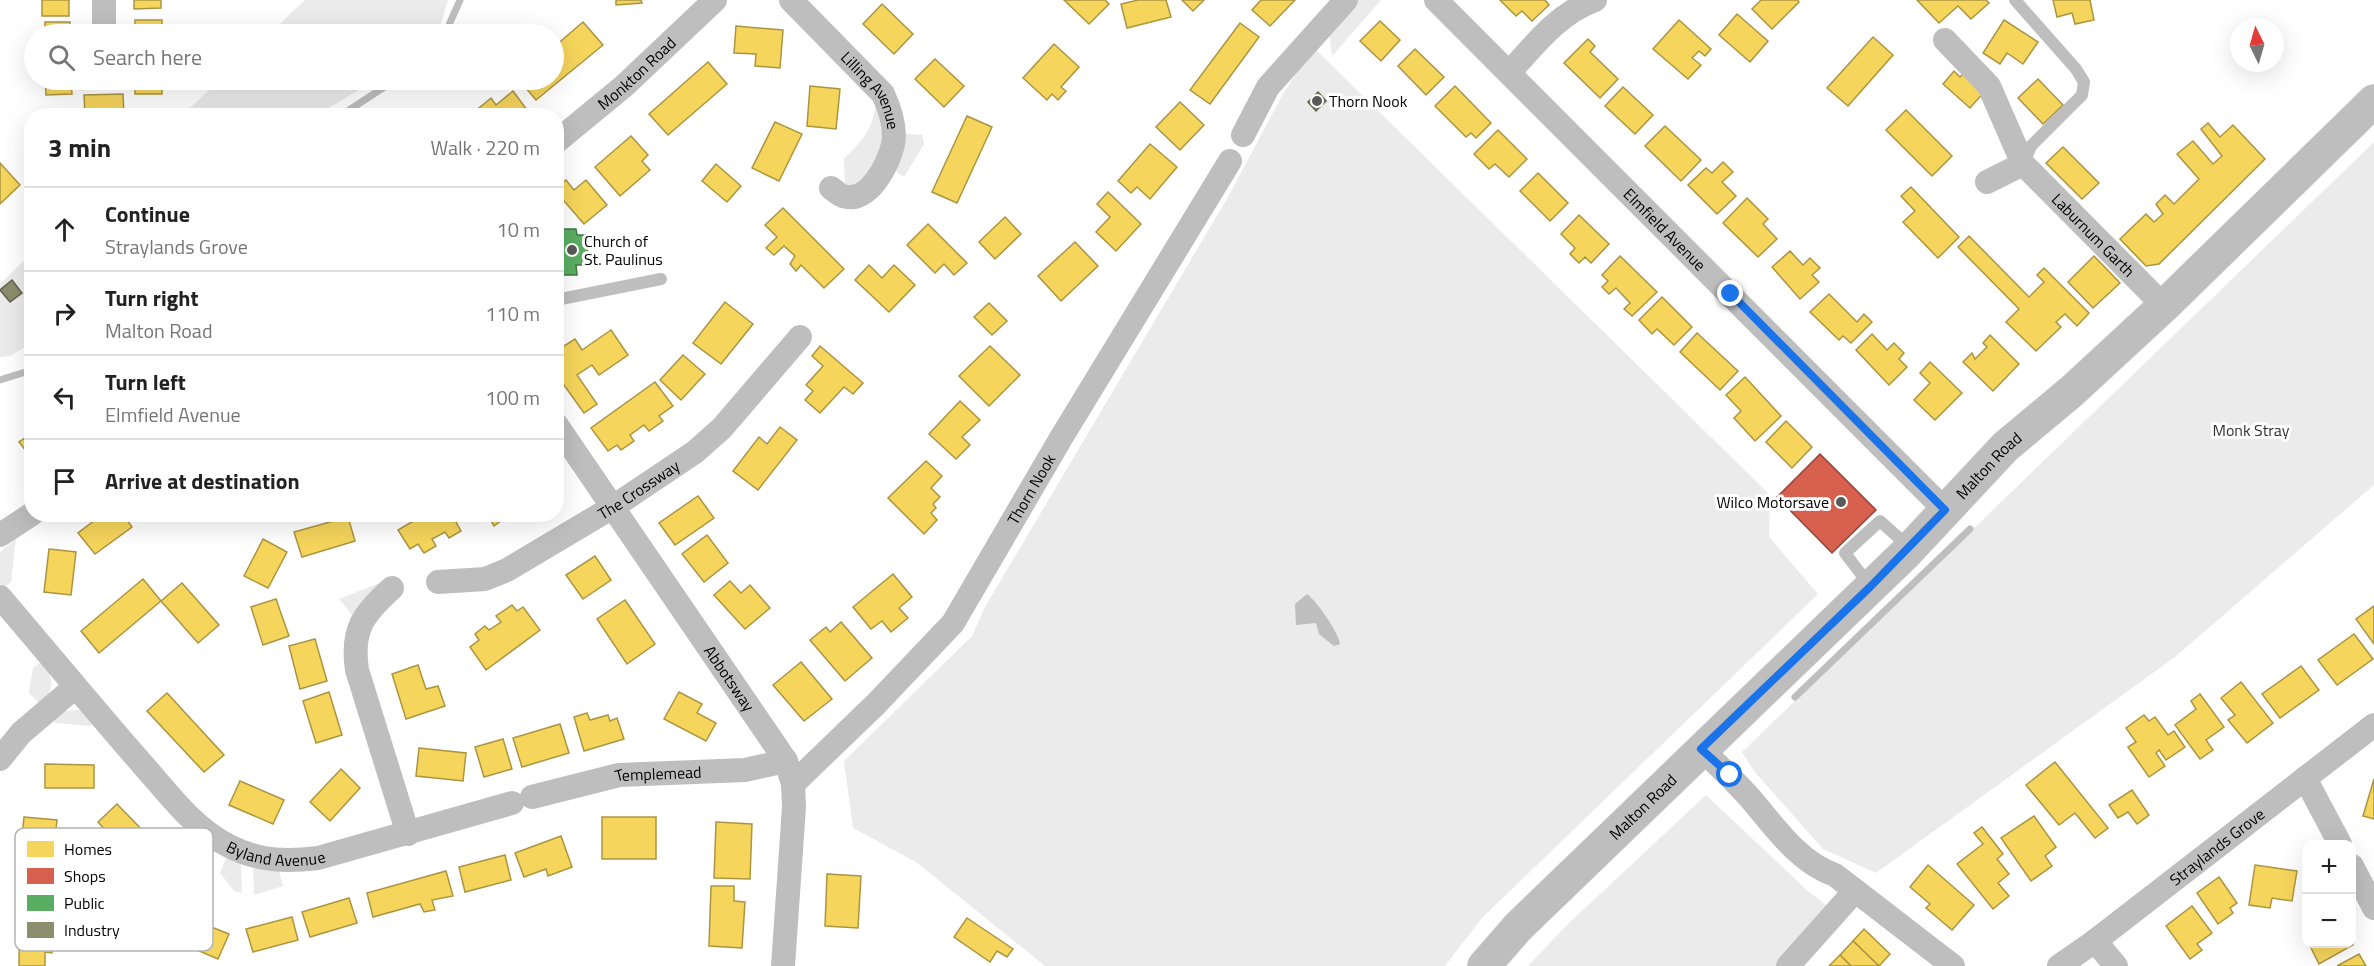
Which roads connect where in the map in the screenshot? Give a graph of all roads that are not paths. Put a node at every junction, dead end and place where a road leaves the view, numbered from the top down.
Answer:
1 (104, 0) edge
2 (715, 0) edge
3 (791, 0) edge
4 (1346, 0) edge
5 (1436, 0) edge
6 (1595, 0) edge
7 (2015, 0) edge
8 (104, 24) edge
9 (1945, 39) dead end
10 (1510, 72) junction
11 (2374, 101) edge
12 (564, 135) edge
13 (1243, 135) dead end
14 (1230, 160) dead end
15 (2023, 164) junction
16 (1987, 182) dead end
17 (831, 188) dead end
18 (661, 279) dead end
19 (564, 298) edge
20 (2164, 306) junction
21 (800, 337) dead end
22 (564, 436) edge
23 (613, 507) junction
24 (1945, 510) junction
25 (24, 519) edge
26 (0, 535) edge
27 (438, 582) dead end
28 (392, 588) dead end
29 (0, 597) edge
30 (75, 687) junction
31 (2374, 725) edge
32 (1701, 749) junction
33 (0, 759) edge
34 (786, 761) junction
35 (2305, 778) junction
36 (793, 784) junction
37 (522, 800) joint
38 (202, 828) edge
39 (408, 834) junction
40 (213, 837) edge
41 (2338, 840) edge
42 (2356, 874) edge
43 (1854, 892) junction
44 (2374, 908) edge
45 (2095, 941) junction
46 (783, 966) edge
47 (1484, 966) edge
48 (1788, 966) edge
49 (1953, 966) edge
50 (2059, 966) edge
51 (2116, 966) edge

1 - 8 street
2 - 12 street, Monkton Road
3 - 17 street, Lilling Avenue
4 - 13 street
5 - 10 street, Elmfield Avenue
6 - 10 street
7 - 15 lane
9 - 15 street
10 - 24 street, Elmfield Avenue
11 - 20 main road, Malton Road
14 - 36 street, Thorn Nook
15 - 16 street
15 - 20 street, Laburnum Garth
18 - 19 lane
20 - 24 main road, Malton Road
21 - 23 street, The Crossway
22 - 23 street, Abbotsway
23 - 27 street, The Crossway
23 - 34 street, Abbotsway
24 - 32 main road, Malton Road
25 - 26 street
28 - 39 street
29 - 30 street, Byland Avenue
30 - 33 street
30 - 38 street, Byland Avenue
31 - 35 street, Straylands Grove
32 - 43 street
32 - 47 main road, Malton Road
34 - 36 street, Abbotsway
34 - 37 street, Templemead
35 - 41 street
35 - 45 street, Straylands Grove
36 - 46 street, Abbotsway
37 - 39 street, Byland Avenue
39 - 40 street, Byland Avenue
42 - 44 street
43 - 48 street
43 - 49 street
45 - 50 street, Straylands Grove
45 - 51 street

